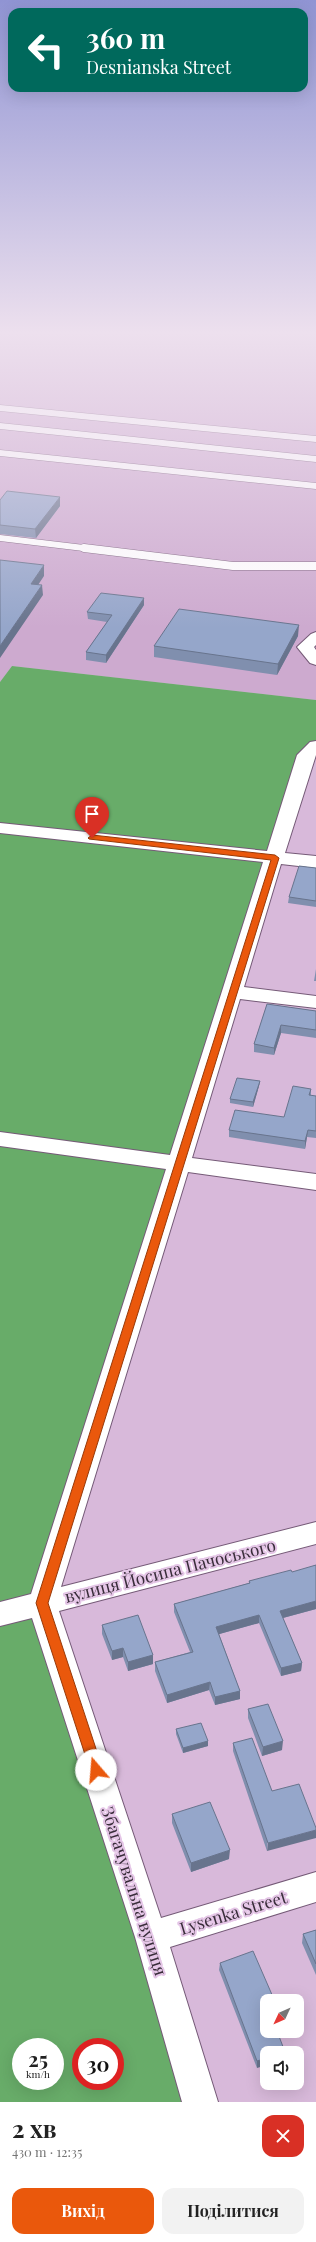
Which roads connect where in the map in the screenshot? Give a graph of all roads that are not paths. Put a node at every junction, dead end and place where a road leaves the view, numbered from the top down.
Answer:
1 (58, 432) edge
2 (246, 432) edge
3 (316, 439) edge
4 (0, 453) edge
5 (316, 459) edge
6 (316, 486) edge
7 (0, 538) edge
8 (316, 566) edge
9 (316, 637) edge
10 (316, 660) edge
11 (316, 746) edge
12 (0, 828) edge
13 (275, 858) junction
14 (316, 862) edge
15 (234, 992) junction
16 (316, 1002) edge
17 (0, 1139) edge
18 (179, 1164) junction
19 (316, 1182) edge
20 (316, 1533) edge
21 (42, 1603) junction
22 (0, 1614) edge
23 (316, 1887) edge
24 (151, 1937) junction
25 (200, 2102) edge

1 - 5 lane
2 - 3 lane
4 - 6 lane
7 - 8 lane
9 - 10 street
11 - 13 street
12 - 13 street
13 - 14 street
13 - 15 street
15 - 16 street
15 - 18 street
17 - 18 street
18 - 19 street
18 - 21 street
20 - 21 street, вулиця Йосипа Пачоського
21 - 22 street, вулиця Йосипа Пачоського
21 - 24 street, Збагачувальна вулиця
23 - 24 street, Lysenka Street
24 - 25 street, Збагачувальна вулиця

